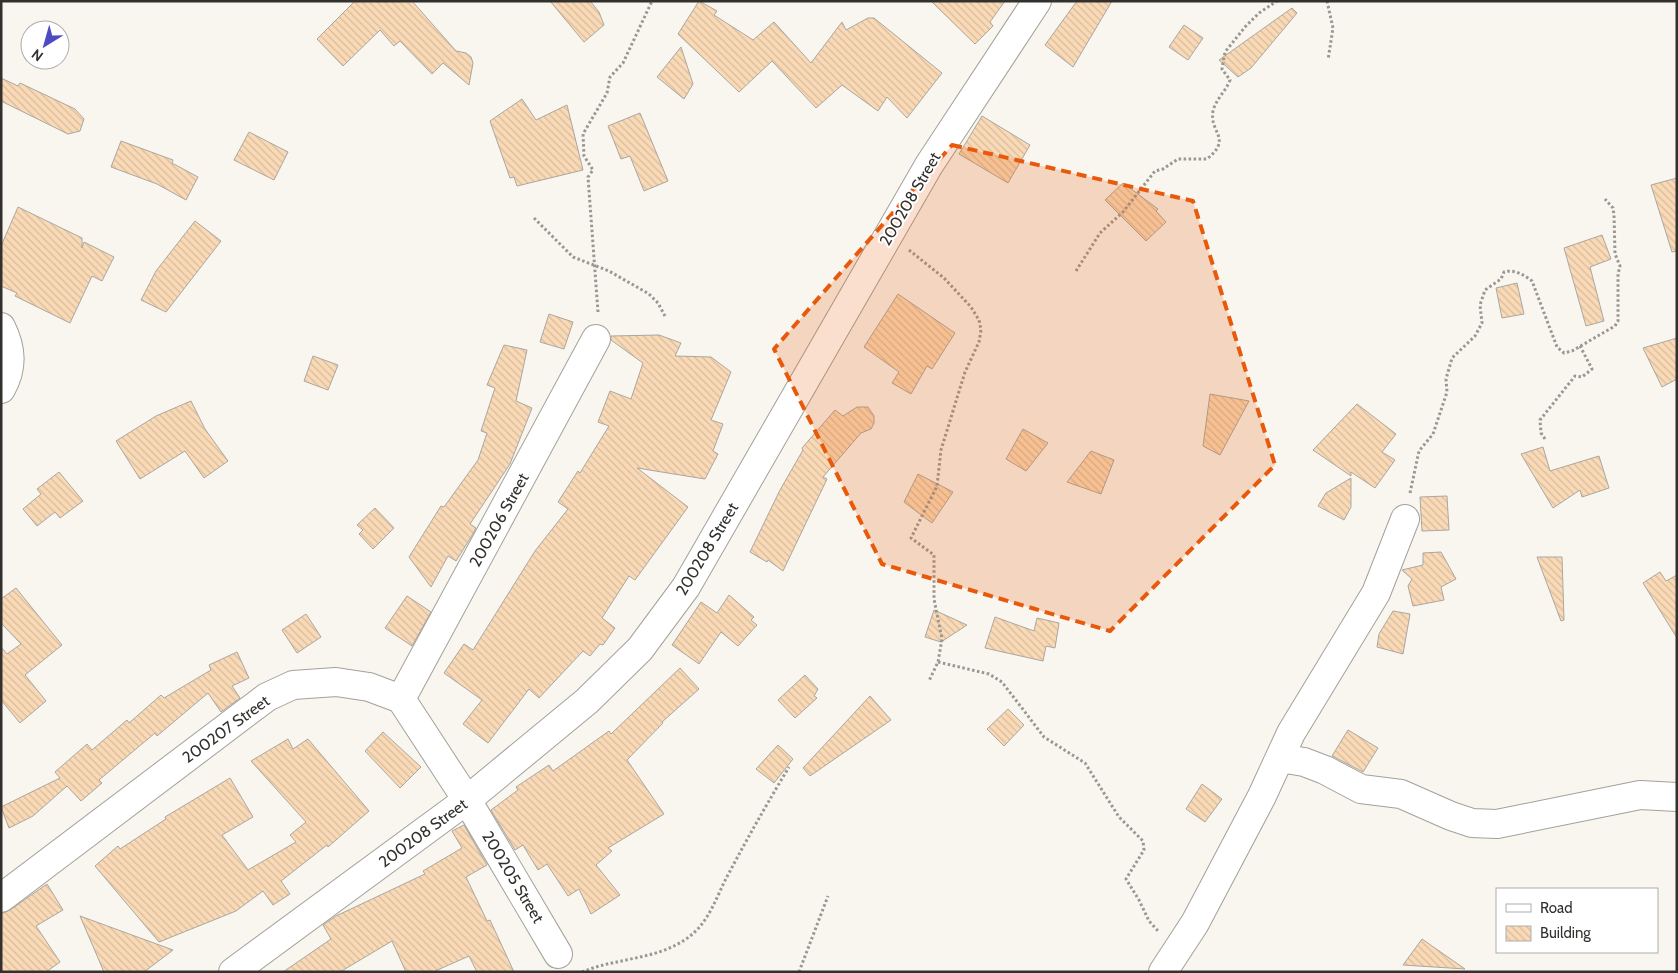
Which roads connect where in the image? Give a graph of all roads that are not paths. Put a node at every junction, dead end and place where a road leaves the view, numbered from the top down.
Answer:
1 (1037, 1) edge
2 (1, 327) edge
3 (596, 340) road end
4 (1, 389) edge
5 (1405, 519) road end
6 (401, 699) junction
7 (1280, 758) junction
8 (1677, 798) edge
9 (467, 800) junction
10 (1, 898) edge
11 (558, 954) dead end
12 (1170, 961) edge
13 (233, 972) edge

1 - 9 street, 200208 Street
2 - 4 street
3 - 6 street, 200206 Street
5 - 7 street
6 - 9 street
6 - 10 street, 200207 Street
7 - 8 street
7 - 12 street
9 - 11 street, 200205 Street
9 - 13 street, 200208 Street

